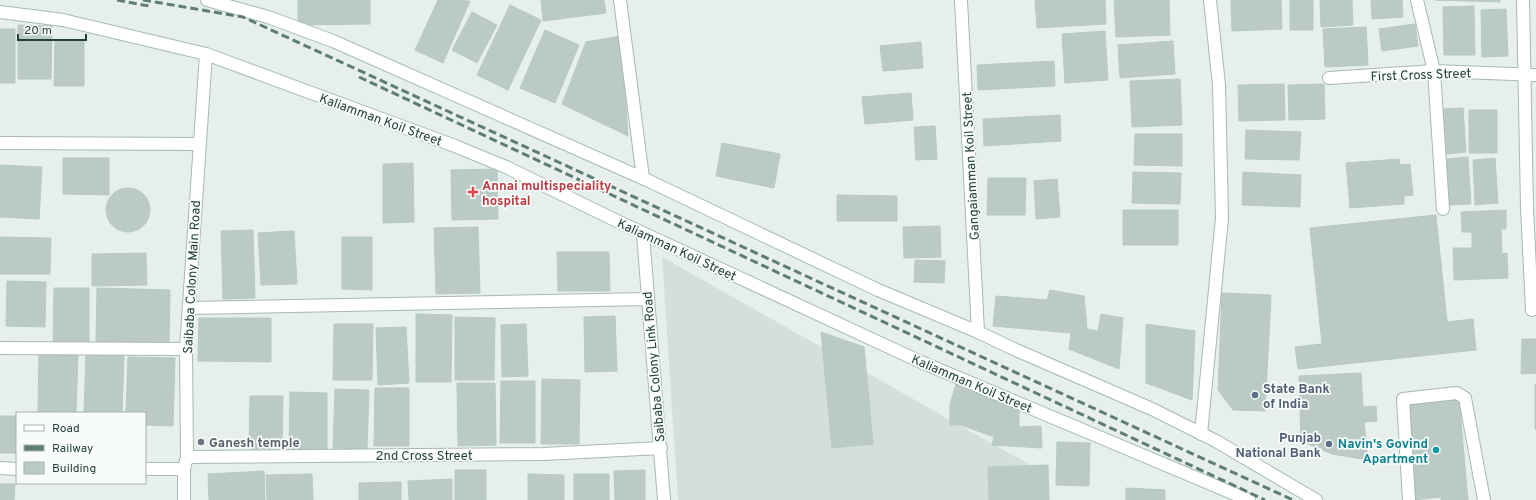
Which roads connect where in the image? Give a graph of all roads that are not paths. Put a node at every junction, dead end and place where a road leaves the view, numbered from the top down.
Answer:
1 (207, 0) edge
2 (620, 0) edge
3 (961, 0) edge
4 (1210, 0) edge
5 (1417, 0) edge
6 (1524, 0) edge
7 (0, 12) edge
8 (206, 54) junction
9 (1434, 71) junction
10 (1531, 75) edge
11 (1329, 78) dead end
12 (0, 143) edge
13 (199, 144) junction
14 (643, 178) junction
15 (1443, 208) dead end
16 (643, 234) junction
17 (647, 299) junction
18 (188, 308) junction
19 (1532, 310) dead end
20 (978, 332) junction
21 (0, 348) edge
22 (186, 349) junction
23 (1201, 434) junction
24 (661, 448) junction
25 (185, 463) junction
26 (0, 468) edge
27 (16, 469) edge
28 (146, 469) edge
29 (184, 500) edge
30 (664, 500) edge
31 (1249, 500) edge
32 (1316, 500) edge
33 (1409, 500) edge
34 (1484, 500) edge

1 - 14 street
2 - 14 street
3 - 20 street, Gangaiamman Koil Street
4 - 23 street
5 - 9 street
6 - 10 street
7 - 8 street, Kaliamman Koil Street
8 - 13 street, Saibaba Colony Main Road
8 - 16 street, Kaliamman Koil Street
9 - 10 street, First Cross Street
9 - 11 street, First Cross Street
9 - 15 street
10 - 19 street
12 - 13 street
13 - 18 street, Saibaba Colony Main Road
14 - 20 street
16 - 17 street, Saibaba Colony Link Road
16 - 31 street, Kaliamman Koil Street
17 - 18 street
17 - 24 street, Saibaba Colony Link Road
18 - 22 street, Saibaba Colony Main Road
20 - 23 street
21 - 22 street
22 - 25 street, Saibaba Colony Main Road
23 - 32 street
24 - 25 street, 2nd Cross Street
24 - 30 street, Saibaba Colony Link Road
25 - 28 street, 2nd Cross Street
25 - 29 street, Saibaba Colony Main Road
26 - 27 street
33 - 34 street

